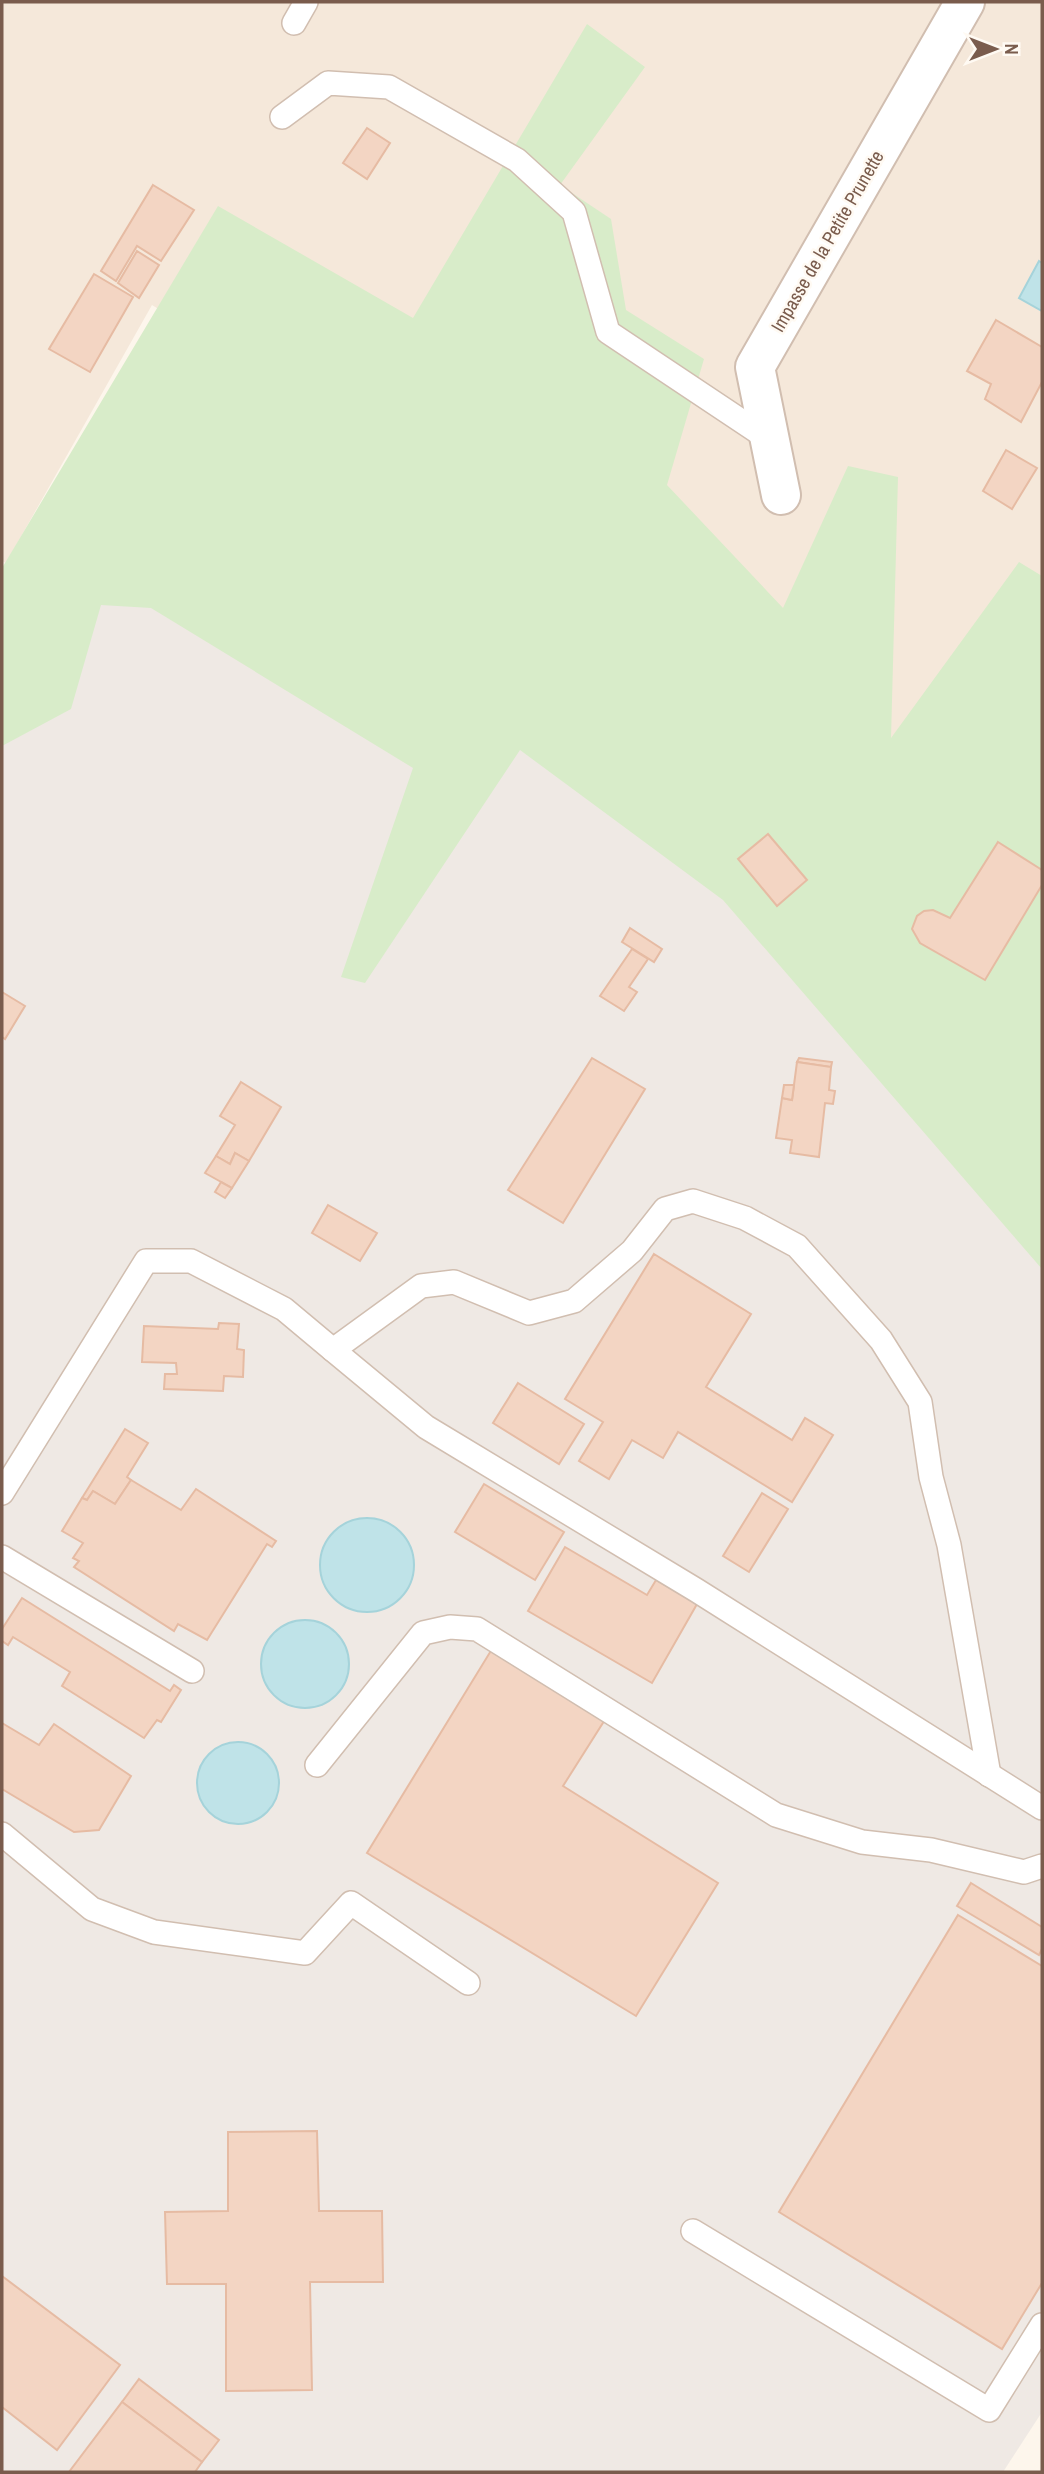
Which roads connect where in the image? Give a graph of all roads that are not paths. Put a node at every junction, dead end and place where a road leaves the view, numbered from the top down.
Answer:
1 (306, 2) edge
2 (965, 2) edge
3 (294, 23) dead end
4 (282, 117) dead end
5 (770, 440) junction
6 (781, 495) dead end
7 (333, 1350) junction
8 (2, 1493) edge
9 (2, 1557) edge
10 (192, 1671) dead end
11 (317, 1765) dead end
12 (989, 1774) junction
13 (1042, 1808) edge
14 (2, 1834) edge
15 (1042, 1866) edge
16 (468, 1983) dead end
17 (693, 2231) dead end
18 (1042, 2325) edge

1 - 3 lane
2 - 5 street, Impasse de la Petite Prunette
4 - 5 lane
5 - 6 street, Impasse de la Petite Prunette
7 - 8 lane
7 - 12 lane
7 - 12 lane
9 - 10 lane
11 - 15 lane
12 - 13 lane
14 - 16 lane
17 - 18 lane

